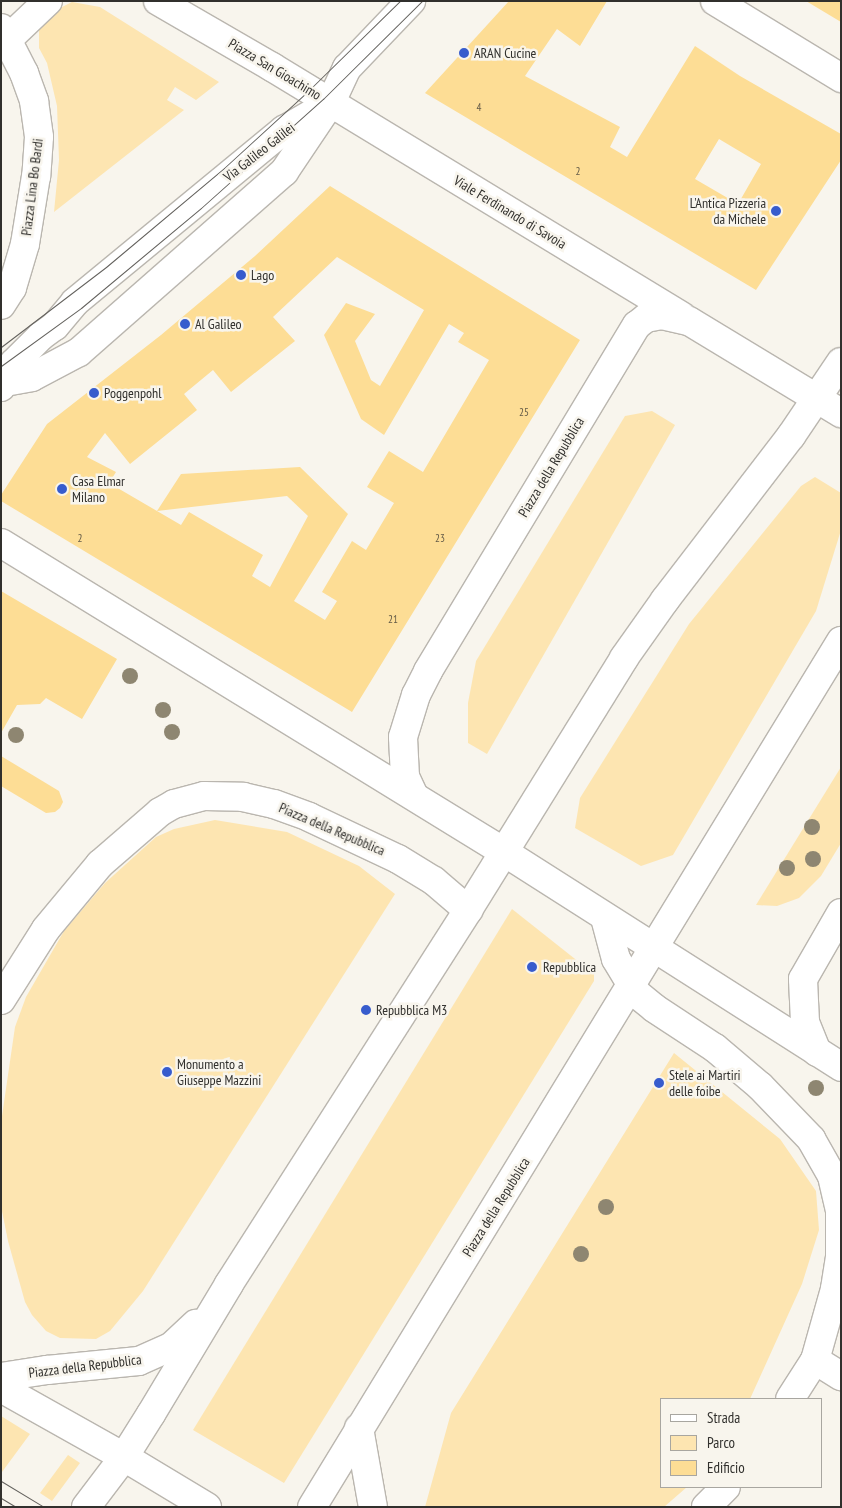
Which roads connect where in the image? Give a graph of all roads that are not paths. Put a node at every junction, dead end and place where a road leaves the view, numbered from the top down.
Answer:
1 (48, 1) edge
2 (158, 1) edge
3 (411, 1) edge
4 (716, 1) edge
5 (5, 34) edge
6 (841, 78) edge
7 (331, 102) junction
8 (1, 305) edge
9 (689, 321) junction
10 (841, 362) edge
11 (3, 384) edge
12 (816, 398) junction
13 (841, 413) edge
14 (1, 543) edge
15 (841, 641) edge
16 (414, 796) junction
17 (504, 852) junction
18 (468, 910) junction
19 (841, 913) edge
20 (605, 918) junction
21 (654, 947) junction
22 (630, 985) junction
23 (1, 1000) edge
24 (817, 1052) junction
25 (841, 1067) edge
26 (229, 1284) junction
27 (815, 1360) junction
28 (841, 1376) edge
29 (1, 1377) edge
30 (1, 1388) edge
31 (791, 1398) edge
32 (359, 1428) junction
33 (124, 1456) junction
34 (725, 1488) edge
35 (86, 1507) edge
36 (207, 1507) edge
37 (312, 1507) edge
38 (373, 1507) edge
39 (706, 1507) edge

1 - 5 street
2 - 7 street, Piazza San Gioachimo
3 - 7 street, Piazza San Gioachimo
4 - 6 street
5 - 8 street, Piazza Lina Bo Bardi
7 - 9 street, Viale Ferdinando di Savoia
7 - 11 street, Via Galileo Galilei
7 - 11 street, Via Galileo Galilei
9 - 12 street, Piazza della Repubblica
9 - 16 street, Piazza della Repubblica
10 - 12 street
12 - 13 street, Piazza della Repubblica
12 - 17 street, Piazza della Repubblica
14 - 16 street
15 - 21 street, Piazza della Repubblica
16 - 17 street
17 - 18 street, Piazza della Repubblica
17 - 20 street
18 - 23 street, Piazza della Repubblica
18 - 26 street, Piazza della Repubblica
19 - 24 street
20 - 21 street
20 - 22 street
21 - 22 street, Piazza della Repubblica
21 - 24 street
22 - 27 street
22 - 32 street, Piazza della Repubblica
24 - 25 street
26 - 29 street, Piazza della Repubblica
26 - 33 street, Piazza della Repubblica
27 - 28 street
27 - 31 street
30 - 33 street, Piazza della Repubblica
32 - 37 street, Piazza della Repubblica
32 - 38 street
33 - 35 street, Piazza della Repubblica
33 - 36 street, Piazza della Repubblica
34 - 39 street

